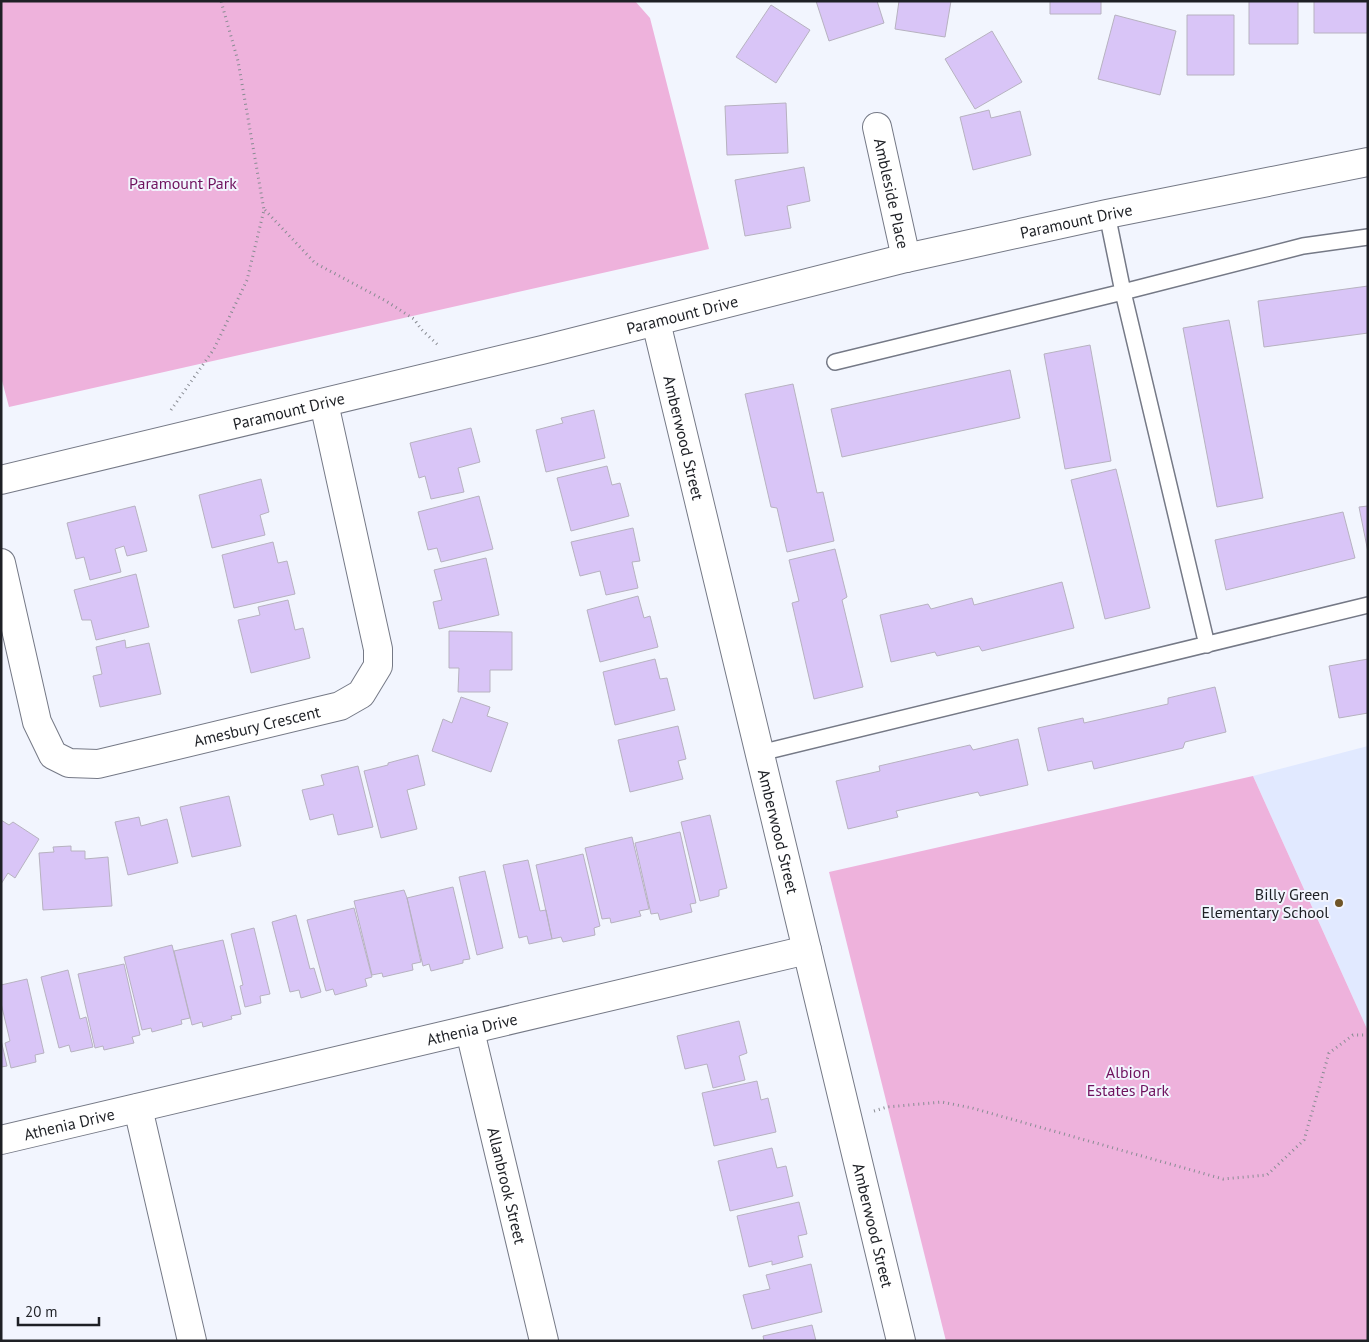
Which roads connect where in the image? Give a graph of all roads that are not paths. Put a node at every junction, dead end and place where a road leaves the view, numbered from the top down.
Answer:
1 (877, 127) dead end
2 (1368, 162) edge
3 (1107, 214) junction
4 (1368, 237) edge
5 (906, 258) junction
6 (1123, 292) junction
7 (656, 322) junction
8 (835, 362) dead end
9 (324, 404) junction
10 (1, 480) edge
11 (1, 563) edge
12 (1368, 605) edge
13 (1207, 645) junction
14 (760, 753) junction
15 (806, 950) junction
16 (470, 1031) junction
17 (138, 1108) junction
18 (1, 1140) edge
19 (192, 1341) edge
20 (544, 1341) edge
21 (901, 1341) edge

1 - 5 street, Ambleside Place
2 - 3 street, Paramount Drive
3 - 5 street, Paramount Drive
3 - 6 lane
4 - 6 lane
5 - 7 street, Paramount Drive
6 - 8 lane
6 - 13 lane
7 - 9 street, Paramount Drive
7 - 14 street, Amberwood Street
9 - 10 street, Paramount Drive
9 - 11 street, Amesbury Crescent
12 - 13 lane
13 - 14 lane
14 - 15 street, Amberwood Street
15 - 16 street, Athenia Drive
15 - 21 street, Amberwood Street
16 - 17 street, Athenia Drive
16 - 20 street, Allanbrook Street
17 - 18 street, Athenia Drive
17 - 19 street, Athenia Drive

